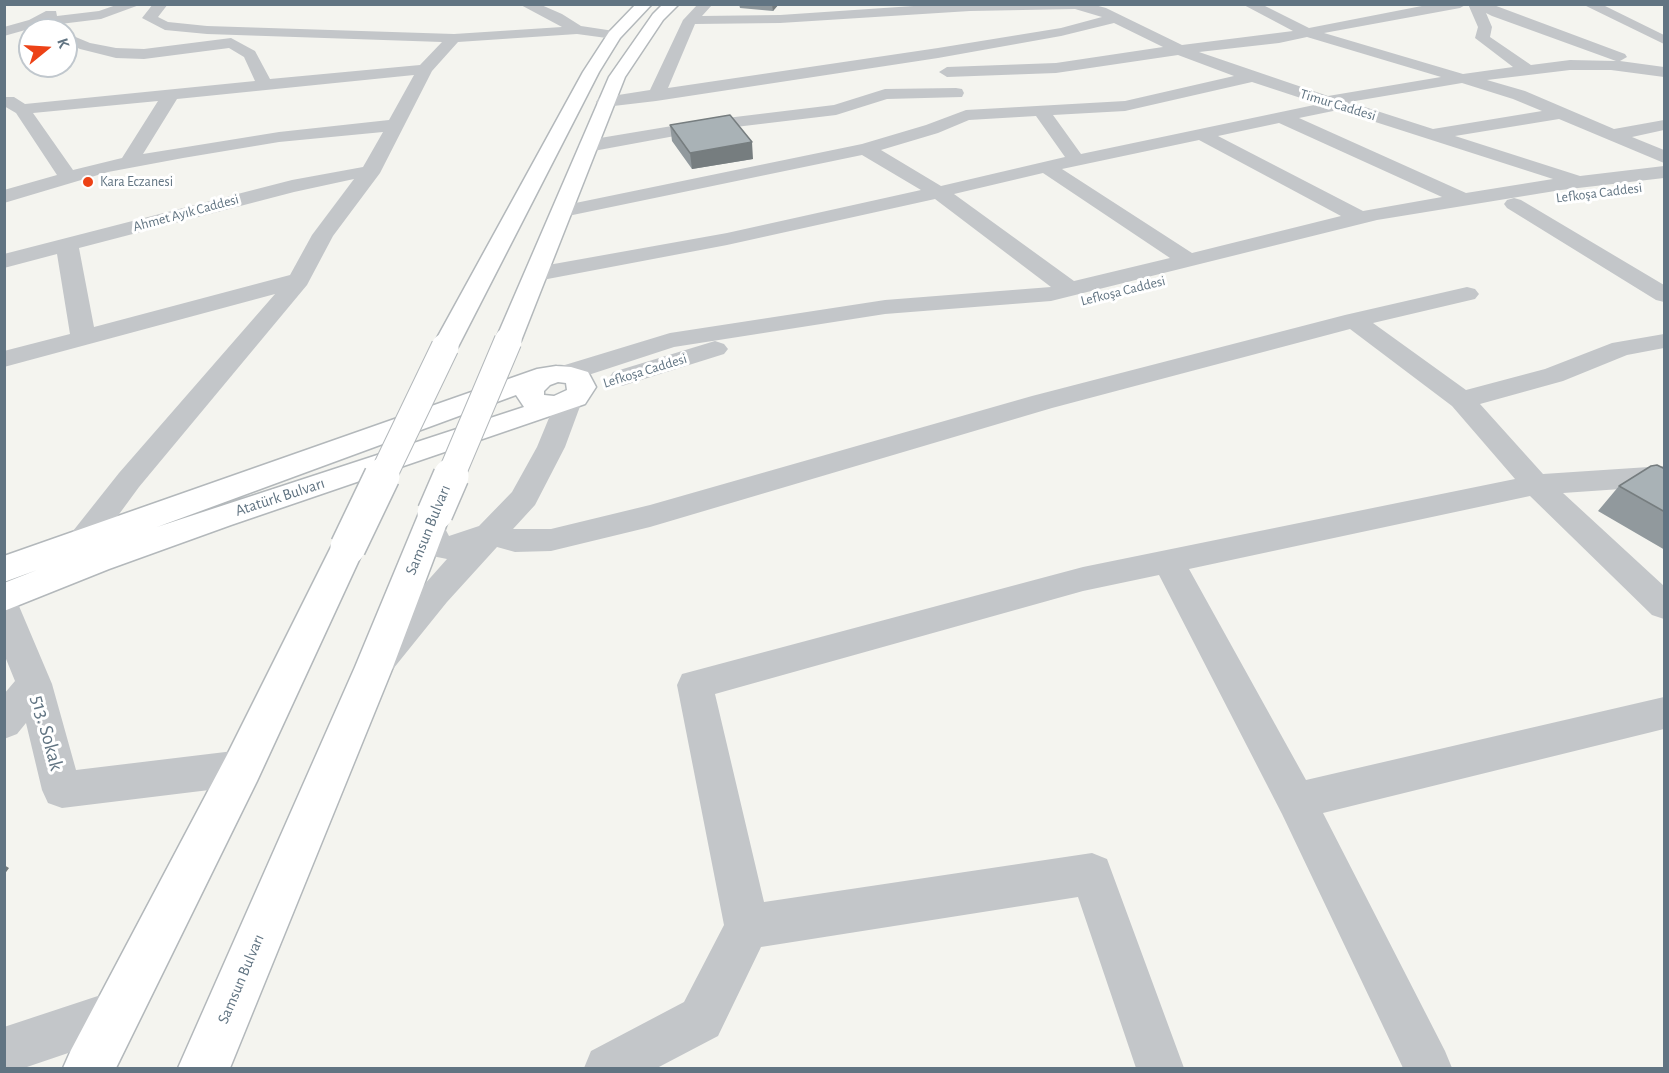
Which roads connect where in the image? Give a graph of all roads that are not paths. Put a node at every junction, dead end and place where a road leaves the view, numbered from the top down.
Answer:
1 (72, 4) edge
2 (135, 4) edge
3 (161, 4) edge
4 (526, 4) edge
5 (645, 4) edge
6 (672, 4) edge
7 (706, 4) edge
8 (1249, 4) edge
9 (1460, 4) edge
10 (1477, 4) edge
11 (1609, 4) edge
12 (1073, 5) edge
13 (1591, 5) edge
14 (1114, 11) edge
15 (877, 13) junction
16 (15, 15) dead end
17 (22, 18) edge
18 (44, 18) edge
19 (76, 18) edge
20 (690, 20) junction
21 (906, 26) dead end
22 (577, 30) junction
23 (282, 31) junction
24 (1308, 33) junction
25 (614, 35) junction
26 (454, 39) junction
27 (922, 40) dead end
28 (1665, 41) edge
29 (78, 43) edge
30 (231, 43) junction
31 (1180, 50) junction
32 (1601, 51) junction
33 (938, 53) junction
34 (425, 69) junction
35 (1527, 70) junction
36 (1665, 71) edge
37 (947, 72) junction
38 (1252, 77) junction
39 (1466, 78) junction
40 (265, 85) junction
41 (956, 93) junction
42 (171, 94) junction
43 (656, 96) junction
44 (4, 99) edge
45 (605, 102) junction
46 (1331, 103) junction
47 (22, 109) junction
48 (1041, 111) junction
49 (1563, 113) junction
50 (966, 115) junction
51 (1281, 117) junction
52 (397, 125) junction
53 (1665, 125) edge
54 (1431, 134) junction
55 (1203, 135) junction
56 (1612, 135) junction
57 (588, 146) junction
58 (865, 149) junction
59 (1077, 161) junction
60 (128, 163) junction
61 (1046, 167) junction
62 (370, 173) junction
63 (1663, 173) edge
64 (69, 178) junction
65 (1579, 182) junction
66 (938, 192) junction
67 (1610, 192) junction
68 (4, 196) edge
69 (1464, 200) junction
70 (1514, 204) junction
71 (563, 211) junction
72 (1360, 218) junction
73 (67, 245) junction
74 (1188, 260) junction
75 (4, 261) edge
76 (537, 274) junction
77 (299, 280) junction
78 (1069, 289) junction
79 (1467, 294) dead end
80 (1665, 295) edge
81 (1354, 320) junction
82 (83, 337) junction
83 (1665, 341) edge
84 (4, 359) edge
85 (564, 389) junction
86 (1462, 400) junction
87 (1665, 476) edge
88 (1536, 485) junction
89 (432, 520) junction
90 (490, 534) junction
91 (84, 539) junction
92 (1168, 561) junction
93 (4, 569) edge
94 (4, 598) edge
95 (1665, 606) edge
96 (4, 608) edge
97 (374, 667) junction
98 (34, 684) junction
99 (1665, 713) edge
100 (4, 723) edge
101 (242, 768) junction
102 (1296, 801) junction
103 (747, 927) junction
104 (116, 1014) junction
105 (4, 1051) edge
106 (89, 1068) edge
107 (204, 1068) edge
108 (608, 1068) edge
109 (1160, 1068) edge
110 (1428, 1068) edge

1 - 18 street
2 - 19 street
3 - 23 street
4 - 22 street
5 - 25 main road
6 - 45 main road, Samsun Bulvarı
7 - 20 street
8 - 24 street
9 - 24 street
10 - 32 street
10 - 35 street
11 - 13 street
12 - 14 street, Timur Caddesi
12 - 15 street, Timur Caddesi
13 - 28 street
14 - 31 street, Timur Caddesi
14 - 33 street
15 - 20 street, Timur Caddesi
15 - 21 street
16 - 17 street
20 - 43 street
22 - 25 street
22 - 26 street
23 - 26 street
23 - 30 street
24 - 31 street
24 - 39 street
25 - 101 main road, bridge
26 - 34 street
27 - 33 street
28 - 32 street
29 - 30 street
30 - 40 street
31 - 37 street
31 - 38 street, Timur Caddesi
32 - 36 street
33 - 37 street
33 - 43 street
34 - 40 street
34 - 52 street
35 - 36 street
35 - 39 street
37 - 41 street
38 - 46 street, Timur Caddesi
38 - 48 street
39 - 46 street
39 - 49 street
40 - 42 street
41 - 50 street
41 - 57 street
42 - 47 street
42 - 60 street
43 - 45 street
44 - 47 street
45 - 57 main road, Samsun Bulvarı
46 - 51 street
46 - 54 street, Timur Caddesi
47 - 64 street
48 - 50 street
48 - 59 street
49 - 54 street
49 - 56 street
50 - 58 street
51 - 55 street
51 - 69 street
52 - 60 street
52 - 62 street
53 - 56 street
54 - 65 street, Timur Caddesi
55 - 59 street
55 - 72 street
56 - 63 street
57 - 71 main road, Samsun Bulvarı
58 - 66 street
58 - 71 street
59 - 61 street
60 - 64 street
61 - 66 street
61 - 74 street
62 - 73 street, Ahmet Ayık Caddesi
62 - 77 street
63 - 65 street
63 - 67 street, Lefkoşa Caddesi
64 - 68 street
65 - 67 street, Timur Caddesi
65 - 69 street
66 - 76 street
66 - 78 street
67 - 70 street, Lefkoşa Caddesi
69 - 72 street
70 - 80 street
70 - 85 street, Lefkoşa Caddesi
71 - 76 main road, Samsun Bulvarı
72 - 74 street
73 - 75 street, Ahmet Ayık Caddesi
73 - 82 street
74 - 78 street
76 - 89 main road, Samsun Bulvarı, bridge
77 - 82 street
77 - 91 street
78 - 85 street
79 - 81 street
81 - 86 street
81 - 90 street
82 - 84 street
83 - 86 street
85 - 90 street
85 - 91 main road
85 - 94 main road, Atatürk Bulvarı
86 - 88 street
87 - 88 street
88 - 92 street
88 - 95 street
89 - 90 street
89 - 97 main road, Samsun Bulvarı
90 - 97 street
91 - 93 main road
92 - 102 street
92 - 103 street
96 - 98 street, 513. Sokak
97 - 107 main road, Samsun Bulvarı
98 - 100 street
98 - 101 street, 513. Sokak
99 - 102 street
101 - 104 main road
102 - 110 street
103 - 108 street
103 - 109 street
104 - 105 street
104 - 106 main road

